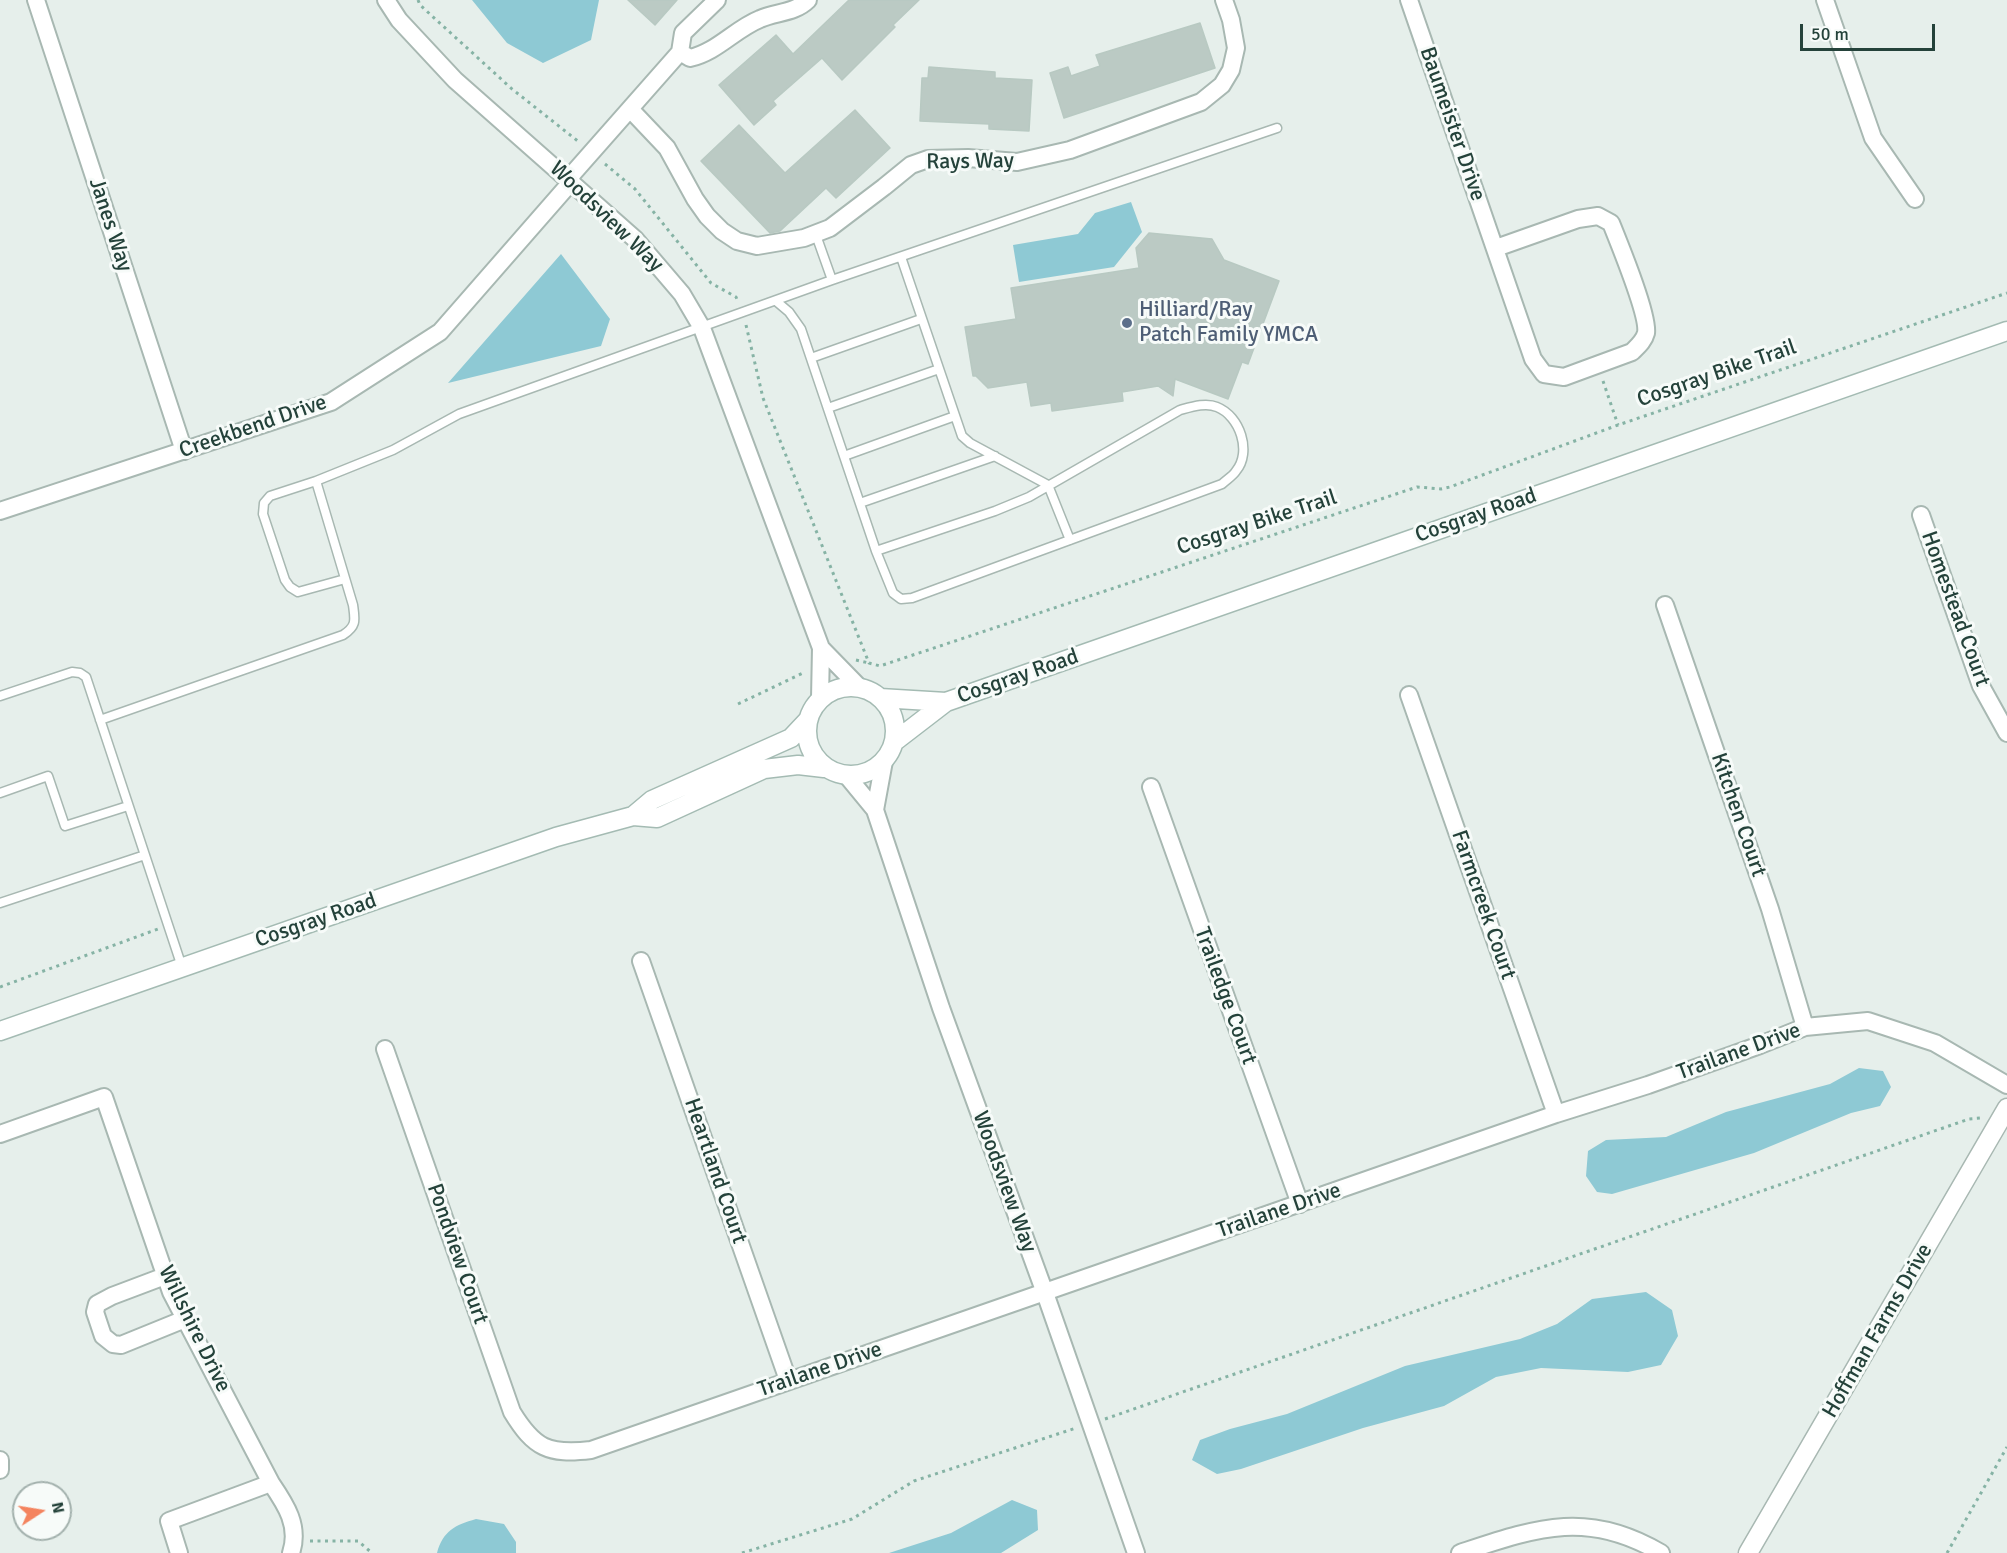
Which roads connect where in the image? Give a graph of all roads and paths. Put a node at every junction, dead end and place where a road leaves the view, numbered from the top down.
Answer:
1 (36, 0) edge
2 (386, 0) edge
3 (717, 0) edge
4 (808, 0) edge
5 (1224, 0) edge
6 (1409, 0) edge
7 (1825, 0) edge
8 (680, 52) junction
9 (630, 109) junction
10 (1276, 128) dead end
11 (570, 180) junction
12 (1915, 199) dead end
13 (816, 235) junction
14 (1496, 248) junction
15 (901, 257) junction
16 (832, 280) junction
17 (2007, 292) edge
18 (776, 301) junction
19 (742, 313) junction
20 (921, 319) junction
21 (702, 328) junction
22 (2007, 332) edge
23 (811, 358) junction
24 (1598, 365) junction
25 (939, 369) junction
26 (828, 408) junction
27 (955, 416) junction
28 (1618, 425) junction
29 (184, 451) junction
30 (844, 456) junction
31 (996, 456) junction
32 (316, 481) junction
33 (1048, 485) junction
34 (860, 503) junction
35 (0, 511) edge
36 (1921, 515) dead end
37 (1070, 540) junction
38 (876, 551) junction
39 (345, 579) junction
40 (1665, 605) dead end
41 (821, 648) junction
42 (859, 687) junction
43 (1410, 695) dead end
44 (0, 696) edge
45 (820, 698) junction
46 (880, 698) junction
47 (946, 702) junction
48 (100, 720) junction
49 (807, 721) junction
50 (2007, 733) edge
51 (894, 742) junction
52 (884, 761) junction
53 (824, 768) junction
54 (847, 776) junction
55 (1151, 787) dead end
56 (0, 793) edge
57 (128, 806) junction
58 (875, 810) junction
59 (633, 816) junction
60 (145, 855) junction
61 (0, 903) edge
62 (168, 925) junction
63 (641, 961) dead end
64 (182, 968) junction
65 (0, 987) edge
66 (1805, 1027) junction
67 (0, 1031) edge
68 (385, 1049) dead end
69 (2007, 1085) edge
70 (1556, 1114) junction
71 (2003, 1115) edge
72 (0, 1134) edge
73 (1300, 1204) junction
74 (165, 1276) junction
75 (1045, 1293) junction
76 (185, 1319) junction
77 (788, 1380) junction
78 (1091, 1424) junction
79 (2007, 1447) edge
80 (546, 1448) joint
81 (0, 1460) edge
82 (0, 1470) edge
83 (272, 1483) junction
84 (293, 1547) edge
85 (179, 1553) edge
86 (372, 1553) edge
87 (742, 1553) edge
88 (1136, 1553) edge
89 (1460, 1553) edge
90 (1662, 1553) edge
91 (1748, 1553) edge
92 (1947, 1553) edge

1 - 29 street, Janes Way
2 - 11 street, Woodsview Way
3 - 8 street, Creekbend Drive
4 - 8 street
5 - 13 street, Rays Way
6 - 14 street, Baumeister Drive
7 - 12 street
8 - 9 street, Creekbend Drive
9 - 11 street, Creekbend Drive
9 - 13 street, Rays Way
10 - 15 lane
11 - 21 street, Woodsview Way
11 - 29 street, Creekbend Drive
13 - 16 lane
14 - 24 street, Baumeister Drive
14 - 24 street, Baumeister Drive
15 - 16 lane
15 - 20 lane
16 - 18 lane
17 - 28 path, Cosgray Bike Trail
18 - 19 lane
18 - 23 lane
19 - 21 lane
19 - 28 path, Cosgray Bike Trail
20 - 23 lane
20 - 25 lane
21 - 32 lane
21 - 41 street, Woodsview Way
22 - 47 main road, Cosgray Road
23 - 26 lane
24 - 28 path
25 - 26 lane
25 - 27 lane
26 - 30 lane
27 - 30 lane
27 - 31 lane
29 - 35 street, Creekbend Drive
30 - 34 lane
31 - 33 lane
31 - 34 lane
32 - 39 lane
32 - 39 lane
33 - 37 lane
33 - 37 lane
33 - 38 lane
34 - 38 lane
36 - 50 street, Homestead Court
37 - 38 lane
39 - 48 lane
40 - 66 street, Kitchen Court
41 - 42 street, Woodsview Way
41 - 45 street, Woodsview Way
42 - 45 main road
42 - 46 main road
43 - 70 street, Farmcreek Court
44 - 48 lane
45 - 49 main road
46 - 47 main road, Cosgray Road
46 - 51 main road
47 - 51 main road, Cosgray Road
48 - 57 lane
49 - 53 main road
49 - 59 main road, Cosgray Road
51 - 52 main road
52 - 54 main road
52 - 58 street, Woodsview Way
53 - 54 main road
53 - 59 main road, Cosgray Road
54 - 58 street, Woodsview Way
55 - 73 street, Trailedge Court
56 - 57 lane
57 - 60 lane
58 - 75 street, Woodsview Way
59 - 64 main road, Cosgray Road
60 - 61 lane
60 - 62 lane
62 - 64 lane
62 - 65 path
63 - 77 street, Heartland Court
64 - 67 main road, Cosgray Road
66 - 69 street, Trailane Drive
66 - 70 street, Trailane Drive
68 - 80 street, Pondview Court
70 - 73 street, Trailane Drive
71 - 78 path
71 - 91 main road, Hoffman Farms Drive
72 - 74 street, Willshire Drive
73 - 75 street, Trailane Drive
74 - 76 street, Willshire Drive
74 - 76 street
75 - 77 street, Trailane Drive
75 - 78 street, Woodsview Way
76 - 83 street, Willshire Drive
77 - 80 street, Trailane Drive
78 - 87 path
78 - 88 street, Woodsview Way
79 - 92 path
81 - 82 street
83 - 84 street, Willshire Drive
83 - 85 street
84 - 86 path
89 - 90 street

